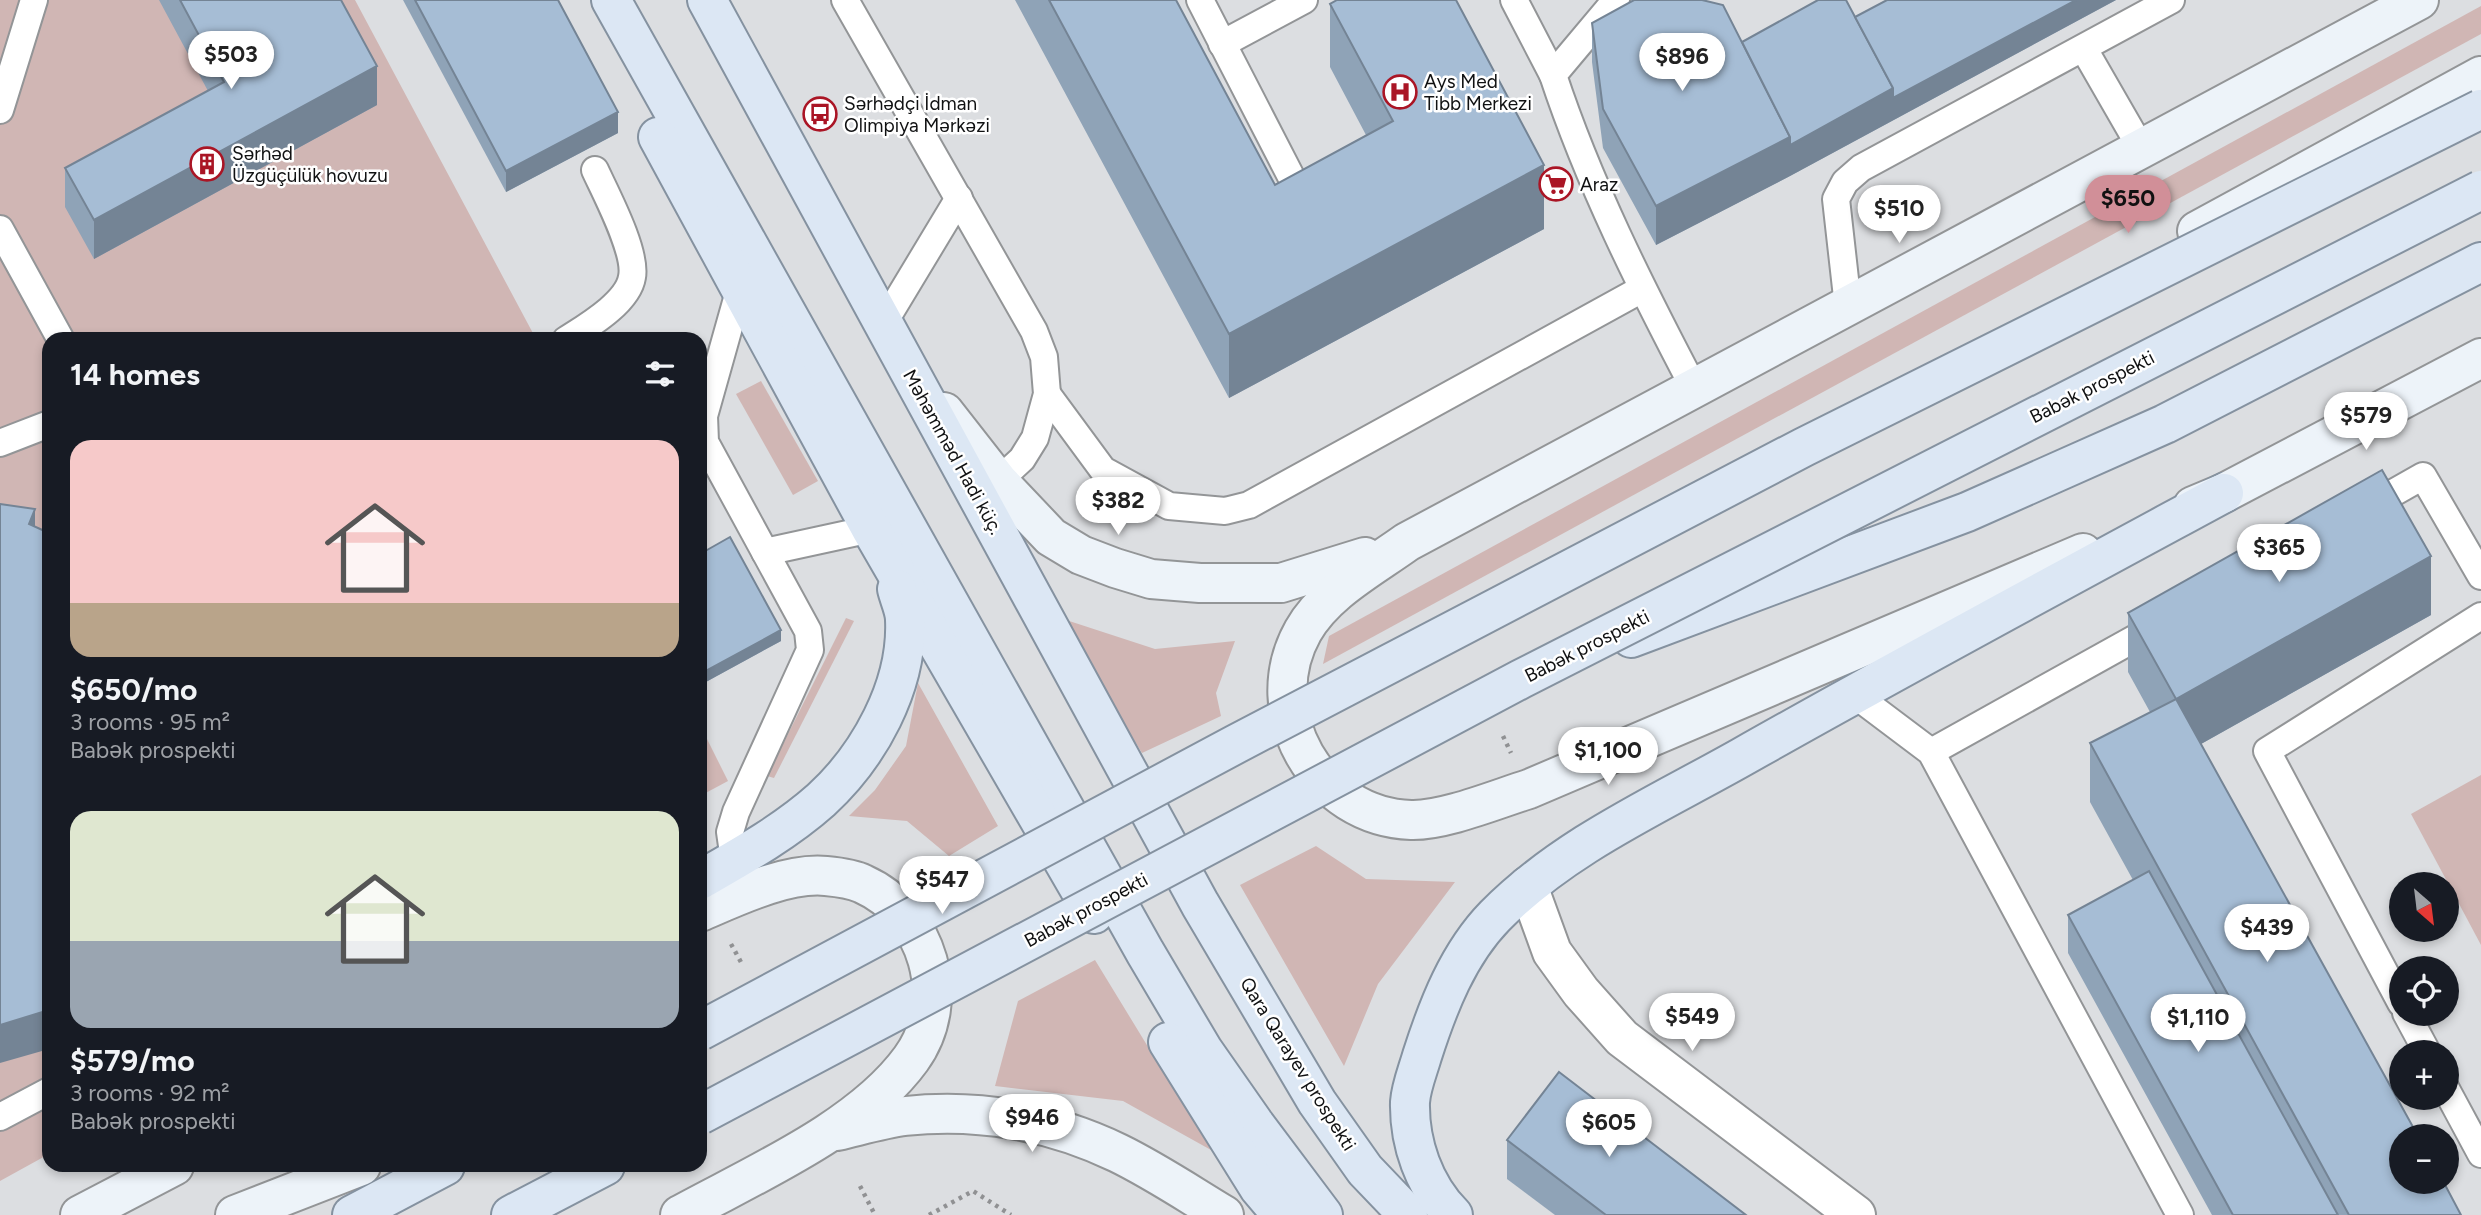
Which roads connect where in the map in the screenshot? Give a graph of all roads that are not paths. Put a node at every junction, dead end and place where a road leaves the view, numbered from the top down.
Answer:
1 (34, 0) edge
2 (590, 0) edge
3 (611, 0) edge
4 (707, 0) edge
5 (845, 0) edge
6 (1200, 0) edge
7 (1304, 0) edge
8 (1514, 0) edge
9 (1616, 0) edge
10 (2171, 0) edge
11 (2418, 0) edge
12 (1222, 44) junction
13 (2084, 49) junction
14 (1553, 75) junction
15 (2481, 76) edge
16 (2481, 109) edge
17 (0, 110) edge
18 (2141, 148) junction
19 (595, 170) dead end
20 (2481, 190) edge
21 (1300, 194) edge
22 (959, 198) junction
23 (0, 229) edge
24 (2481, 262) edge
25 (740, 288) junction
26 (1642, 289) junction
27 (1848, 306) junction
28 (57, 332) edge
29 (578, 332) edge
30 (890, 337) junction
31 (2481, 358) edge
32 (1694, 388) junction
33 (1047, 394) junction
34 (707, 405) edge
35 (42, 427) edge
36 (0, 443) edge
37 (707, 446) edge
38 (1804, 447) junction
39 (998, 481) junction
40 (2224, 493) junction
41 (2339, 523) edge
42 (871, 529) junction
43 (1407, 542) junction
44 (765, 552) junction
45 (2481, 576) edge
46 (2183, 611) edge
47 (2481, 616) edge
48 (1521, 679) junction
49 (1854, 694) junction
50 (1931, 752) junction
51 (734, 860) junction
52 (707, 876) edge
53 (1528, 886) junction
54 (1200, 904) joint
55 (707, 909) edge
56 (2389, 980) edge
57 (707, 1027) edge
58 (42, 1095) edge
59 (2457, 1110) edge
60 (708, 1111) edge
61 (0, 1117) edge
62 (831, 1132) junction
63 (2481, 1154) edge
64 (162, 1172) edge
65 (346, 1172) edge
66 (434, 1172) edge
67 (593, 1172) edge
68 (602, 1172) edge
69 (80, 1215) edge
70 (235, 1215) edge
71 (352, 1215) edge
72 (511, 1215) edge
73 (526, 1215) edge
74 (680, 1215) edge
75 (1224, 1215) edge
76 (1282, 1215) edge
77 (1323, 1215) edge
78 (1408, 1215) edge
79 (1453, 1215) edge
80 (1856, 1215) edge
81 (2180, 1215) edge

1 - 17 lane
2 - 25 main road
3 - 77 main road
4 - 30 main road, Məhəmməd Hadi küç.
5 - 22 lane
6 - 12 lane
7 - 12 lane
8 - 14 lane
9 - 14 lane
10 - 13 lane
11 - 18 main road
12 - 21 lane
13 - 18 lane
13 - 27 lane
14 - 26 lane
15 - 38 main road, bridge
16 - 38 main road, bridge
18 - 27 main road
19 - 29 lane
20 - 48 main road, Babək prospekti, bridge
22 - 30 lane
22 - 33 lane
23 - 28 lane
24 - 48 main road, bridge
25 - 34 lane
25 - 42 main road
26 - 32 lane
26 - 33 lane
27 - 32 main road
30 - 39 main road
30 - 54 main road, Məhəmməd Hadi küç.
31 - 40 main road
32 - 43 main road
33 - 39 lane
35 - 36 lane
37 - 44 lane
38 - 57 main road, bridge
39 - 43 main road
40 - 43 main road
40 - 49 main road
41 - 45 lane
42 - 44 lane
42 - 51 main road
42 - 76 main road
44 - 51 lane
46 - 50 lane
47 - 56 lane
48 - 60 main road, Babək prospekti, bridge
49 - 50 lane
49 - 53 main road
50 - 81 lane
51 - 52 main road
53 - 79 main road
53 - 80 street
54 - 78 main road, Qara Qarayev prospekti
55 - 62 main road
58 - 61 lane
59 - 63 lane
62 - 74 main road
62 - 75 main road
64 - 69 main road
65 - 70 main road
66 - 71 main road
67 - 72 main road
68 - 73 main road

